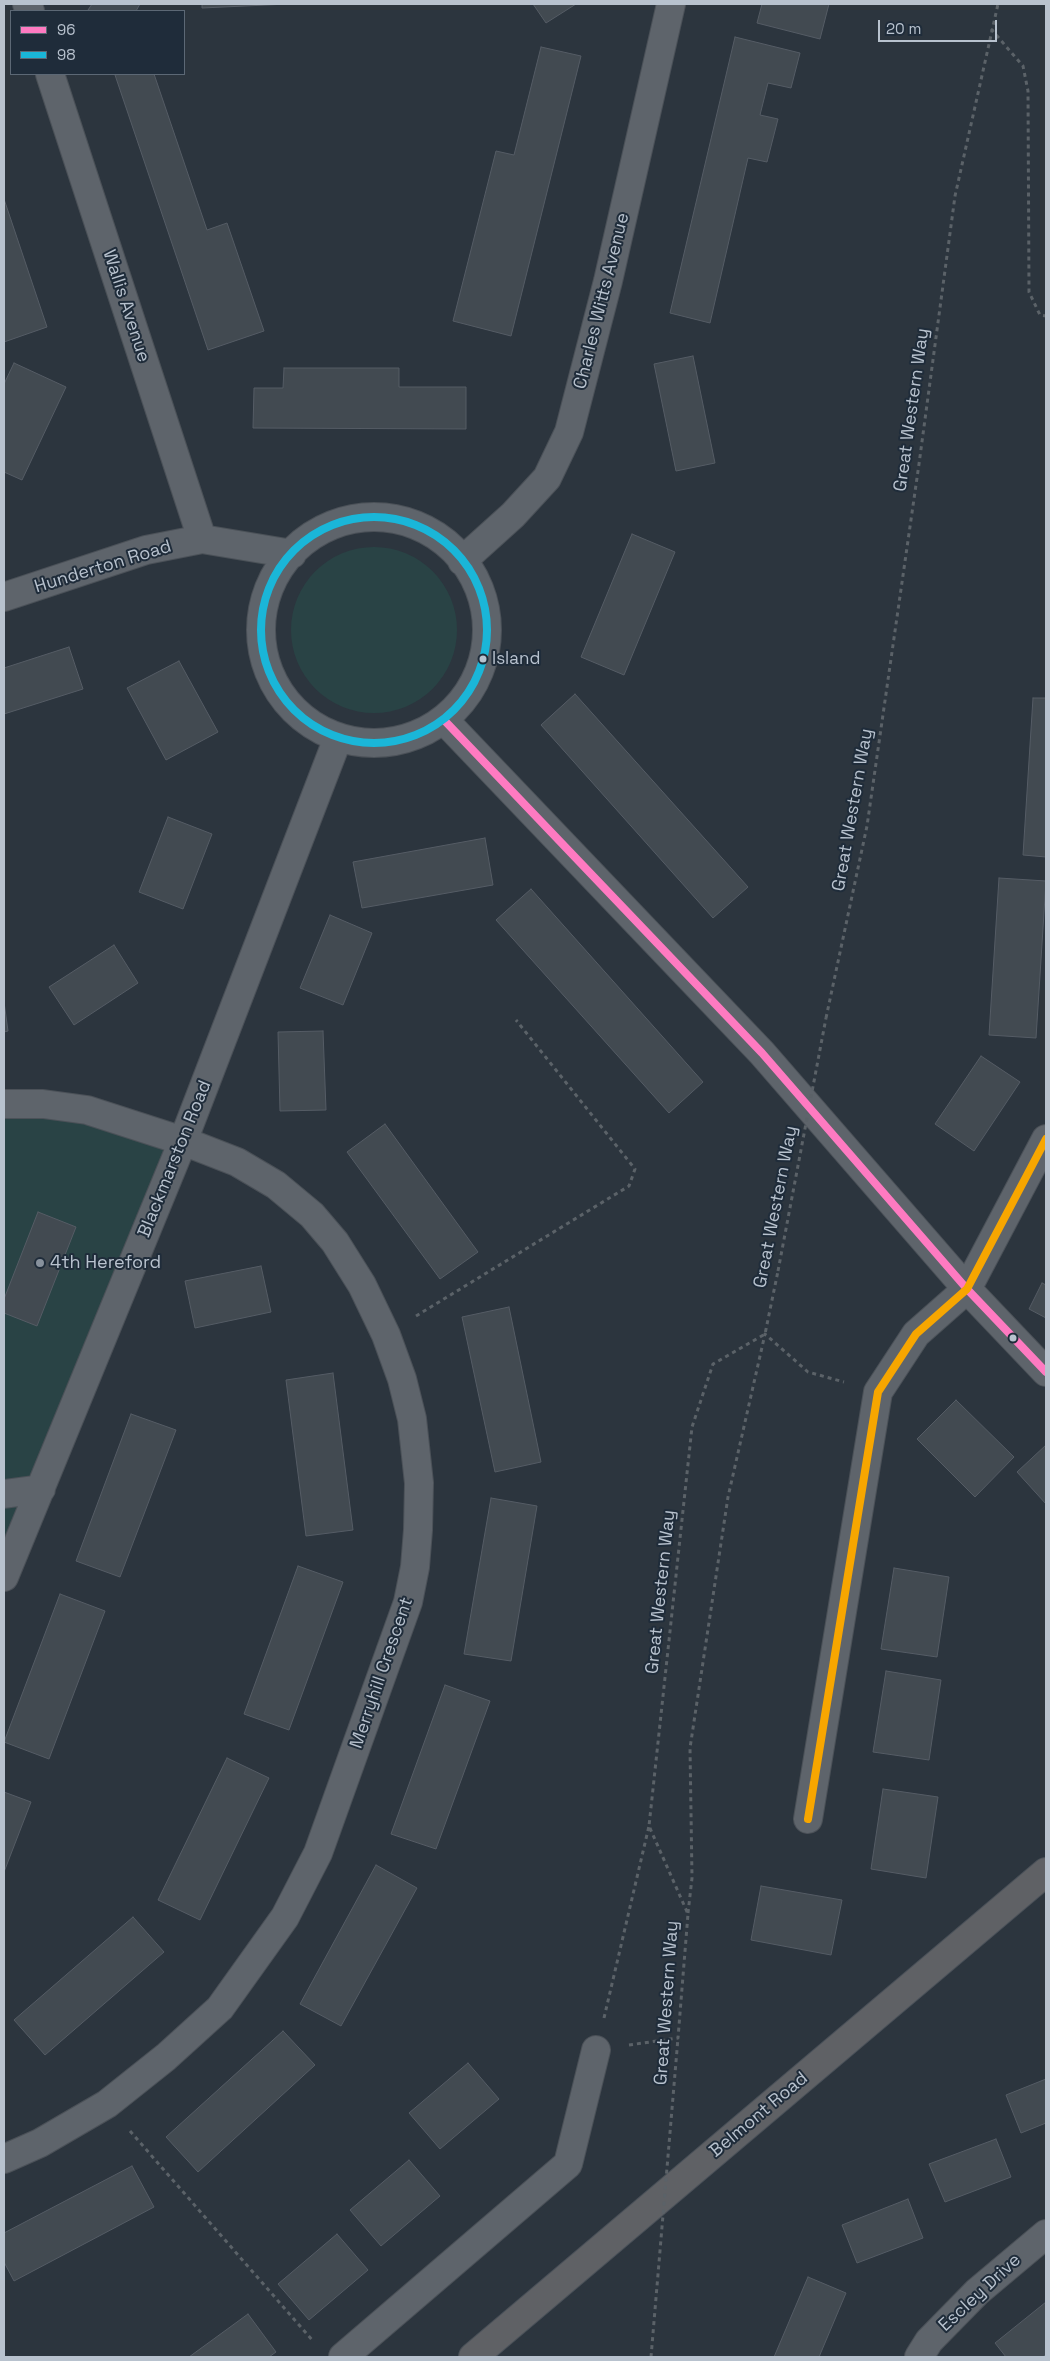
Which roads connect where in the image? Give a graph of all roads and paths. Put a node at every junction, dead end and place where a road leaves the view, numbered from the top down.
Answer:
1 (671, 4) edge
2 (998, 4) edge
3 (990, 28) junction
4 (50, 75) edge
5 (1046, 316) edge
6 (202, 539) junction
7 (292, 554) junction
8 (462, 561) junction
9 (4, 597) edge
10 (444, 720) junction
11 (338, 738) junction
12 (516, 1020) dead end
13 (4, 1104) edge
14 (1046, 1139) edge
15 (183, 1142) junction
16 (967, 1289) junction
17 (765, 1334) junction
18 (386, 1335) junction
19 (1046, 1372) edge
20 (878, 1392) junction
21 (41, 1489) junction
22 (4, 1494) edge
23 (4, 1577) edge
24 (808, 1819) dead end
25 (649, 1826) junction
26 (1046, 1872) edge
27 (688, 1914) junction
28 (678, 2038) junction
29 (596, 2050) junction
30 (107, 2104) junction
31 (4, 2159) edge
32 (1046, 2234) edge
33 (314, 2342) dead end
34 (342, 2357) edge
35 (472, 2357) edge
36 (650, 2357) edge
37 (919, 2357) edge

1 - 8 street, Charles Witts Avenue
2 - 3 path, Great Western Way
3 - 5 path
3 - 17 path, Great Western Way, bridge
4 - 6 street, Wallis Avenue
6 - 7 street, Hunderton Road
6 - 9 street, Hunderton Road
7 - 8 street
7 - 11 street
8 - 10 street
10 - 11 street
10 - 16 street
11 - 15 street, Blackmarston Road
12 - 18 path
13 - 15 street, Merryhill Crescent
14 - 16 street
15 - 18 street, Merryhill Crescent
15 - 21 street, Blackmarston Road
16 - 19 street
16 - 20 street
17 - 20 path
17 - 25 path, Great Western Way
17 - 27 path
18 - 30 street, Merryhill Crescent
20 - 24 street
21 - 22 street
21 - 23 street, Blackmarston Road
25 - 27 path, Great Western Way
25 - 29 path
26 - 35 highway, Belmont Road
27 - 28 path, Great Western Way
28 - 29 path
28 - 36 path, Great Western Way, bridge
29 - 34 street
30 - 31 street, Merryhill Crescent
30 - 33 path
32 - 37 street, Escley Drive

